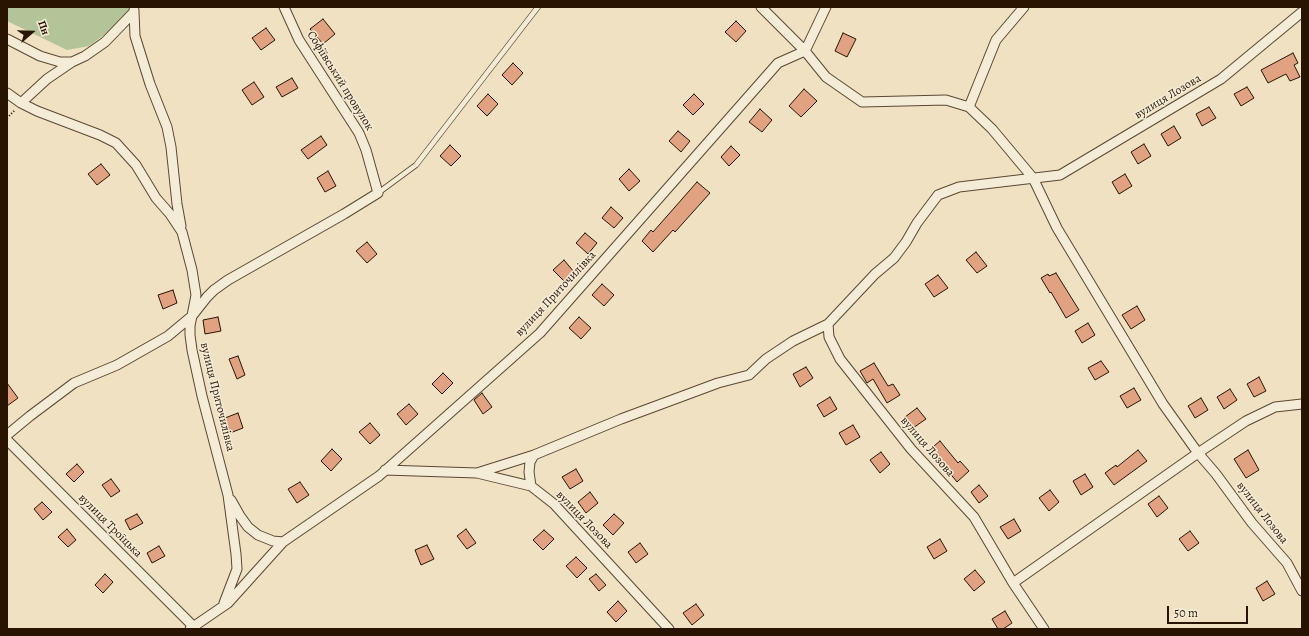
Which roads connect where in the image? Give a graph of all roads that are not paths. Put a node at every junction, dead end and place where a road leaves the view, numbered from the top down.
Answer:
1 (284, 7) edge
2 (538, 7) edge
3 (761, 7) edge
4 (826, 7) edge
5 (1024, 7) edge
6 (134, 10) edge
7 (1302, 12) edge
8 (7, 39) edge
9 (805, 51) junction
10 (72, 62) junction
11 (7, 93) edge
12 (21, 103) junction
13 (969, 107) junction
14 (1032, 178) junction
15 (378, 193) junction
16 (182, 232) junction
17 (192, 316) junction
18 (828, 324) junction
19 (1302, 404) edge
20 (7, 435) edge
21 (7, 440) edge
22 (1198, 453) junction
23 (534, 455) junction
24 (385, 470) junction
25 (476, 473) junction
26 (531, 486) junction
27 (228, 495) junction
28 (283, 542) junction
29 (1013, 583) junction
30 (1302, 591) edge
31 (223, 606) junction
32 (193, 628) edge
33 (669, 629) edge
34 (1044, 629) edge

1 - 15 street, Софіївський провулок
2 - 15 lane
3 - 9 street
4 - 9 street
5 - 13 street
6 - 10 street
6 - 16 street
7 - 14 street, вулиця Лозова
8 - 10 street
9 - 13 street
9 - 24 street, вулиця Приточилівка
10 - 12 street
11 - 12 street, вулиця Приточилівка
12 - 16 street, вулиця Приточилівка
13 - 14 street, вулиця Лозова
14 - 18 street
14 - 22 street, вулиця Лозова
15 - 17 street
16 - 17 street, вулиця Приточилівка
17 - 20 street
17 - 27 street, вулиця Приточилівка
18 - 23 street
18 - 29 street, вулиця Лозова
19 - 22 street
21 - 32 street, вулиця Троїцька
22 - 29 street
22 - 30 street, вулиця Лозова
23 - 25 street
23 - 26 street
24 - 25 street, вулиця Лозова
24 - 28 street, вулиця Приточилівка
25 - 26 street, вулиця Лозова
26 - 33 street, вулиця Лозова
27 - 28 street
27 - 31 street, вулиця Приточилівка
28 - 31 street, вулиця Приточилівка
29 - 34 street, вулиця Лозова
31 - 32 street, вулиця Приточилівка

